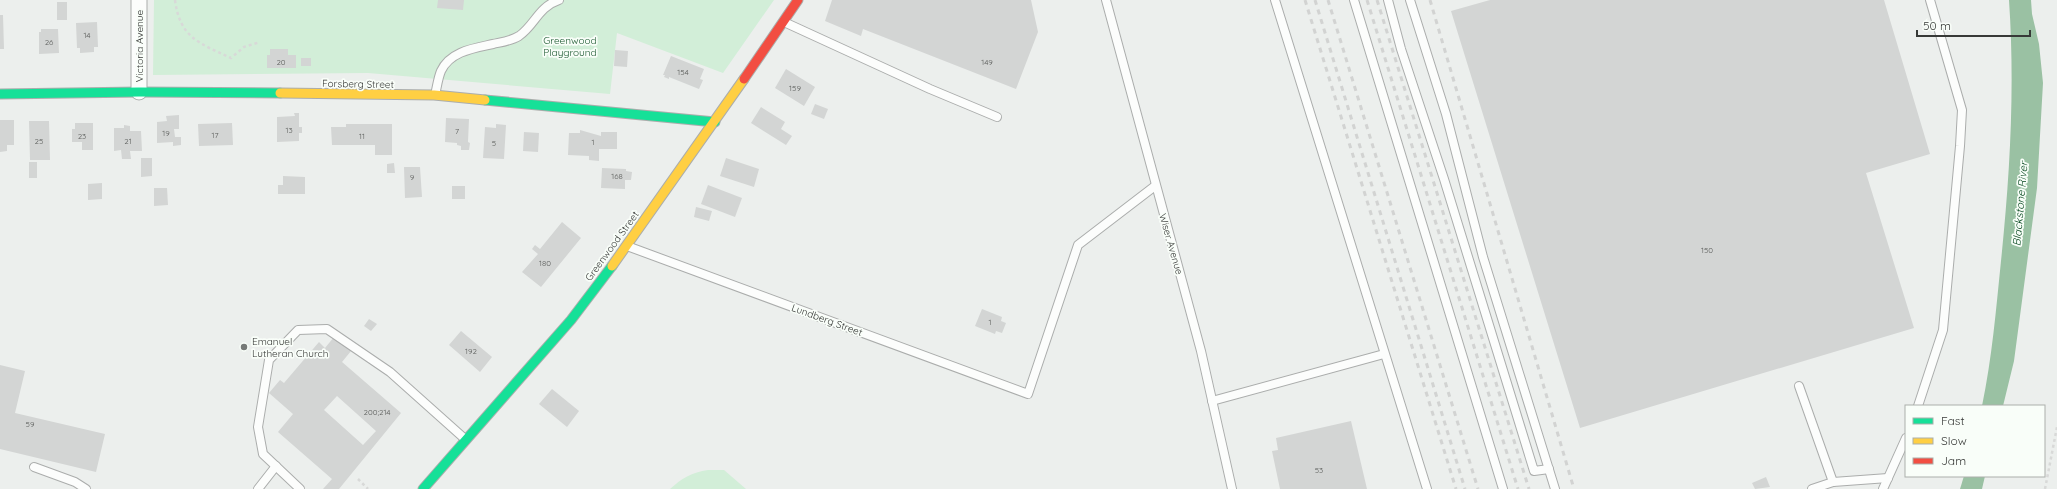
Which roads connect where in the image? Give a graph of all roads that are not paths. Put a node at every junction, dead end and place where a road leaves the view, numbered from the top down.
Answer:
1 (139, 0) edge
2 (559, 0) edge
3 (798, 0) edge
4 (1106, 0) edge
5 (1275, 0) edge
6 (1354, 0) edge
7 (1388, 0) edge
8 (1410, 0) edge
9 (1930, 0) edge
10 (783, 22) junction
11 (139, 92) junction
12 (0, 94) edge
13 (434, 95) junction
14 (997, 116) dead end
15 (715, 122) junction
16 (1155, 186) junction
17 (626, 246) junction
18 (1384, 354) junction
19 (1799, 386) dead end
20 (1212, 401) junction
21 (1918, 405) edge
22 (465, 440) junction
23 (1905, 440) edge
24 (276, 466) junction
25 (34, 467) dead end
26 (1549, 469) junction
27 (1888, 478) junction
28 (1834, 482) junction
29 (86, 489) edge
30 (258, 489) edge
31 (300, 489) edge
32 (423, 489) edge
33 (1232, 489) edge
34 (1427, 489) edge
35 (1503, 489) edge
36 (1555, 489) edge
37 (1812, 489) edge
38 (1883, 489) edge

1 - 11 street, Victoria Avenue
2 - 13 lane
3 - 10 street, Greenwood Street
4 - 16 lane, Wiser Avenue
5 - 18 lane
6 - 35 lane
7 - 26 lane
8 - 26 lane
9 - 21 lane
10 - 14 lane
10 - 15 street, Greenwood Street
11 - 12 street, Forsberg Street
11 - 13 street, Forsberg Street
13 - 15 street, Forsberg Street
15 - 17 street, Greenwood Street
16 - 17 lane, Lundberg Street
16 - 20 lane, Wiser Avenue
17 - 22 street, Greenwood Street
18 - 20 lane
18 - 34 lane
19 - 28 lane
20 - 33 lane, Wiser Avenue
22 - 24 lane
22 - 32 street, Greenwood Street
23 - 27 lane
24 - 30 lane
24 - 31 lane
25 - 29 lane
26 - 36 lane
27 - 28 lane
27 - 38 lane
28 - 37 lane

